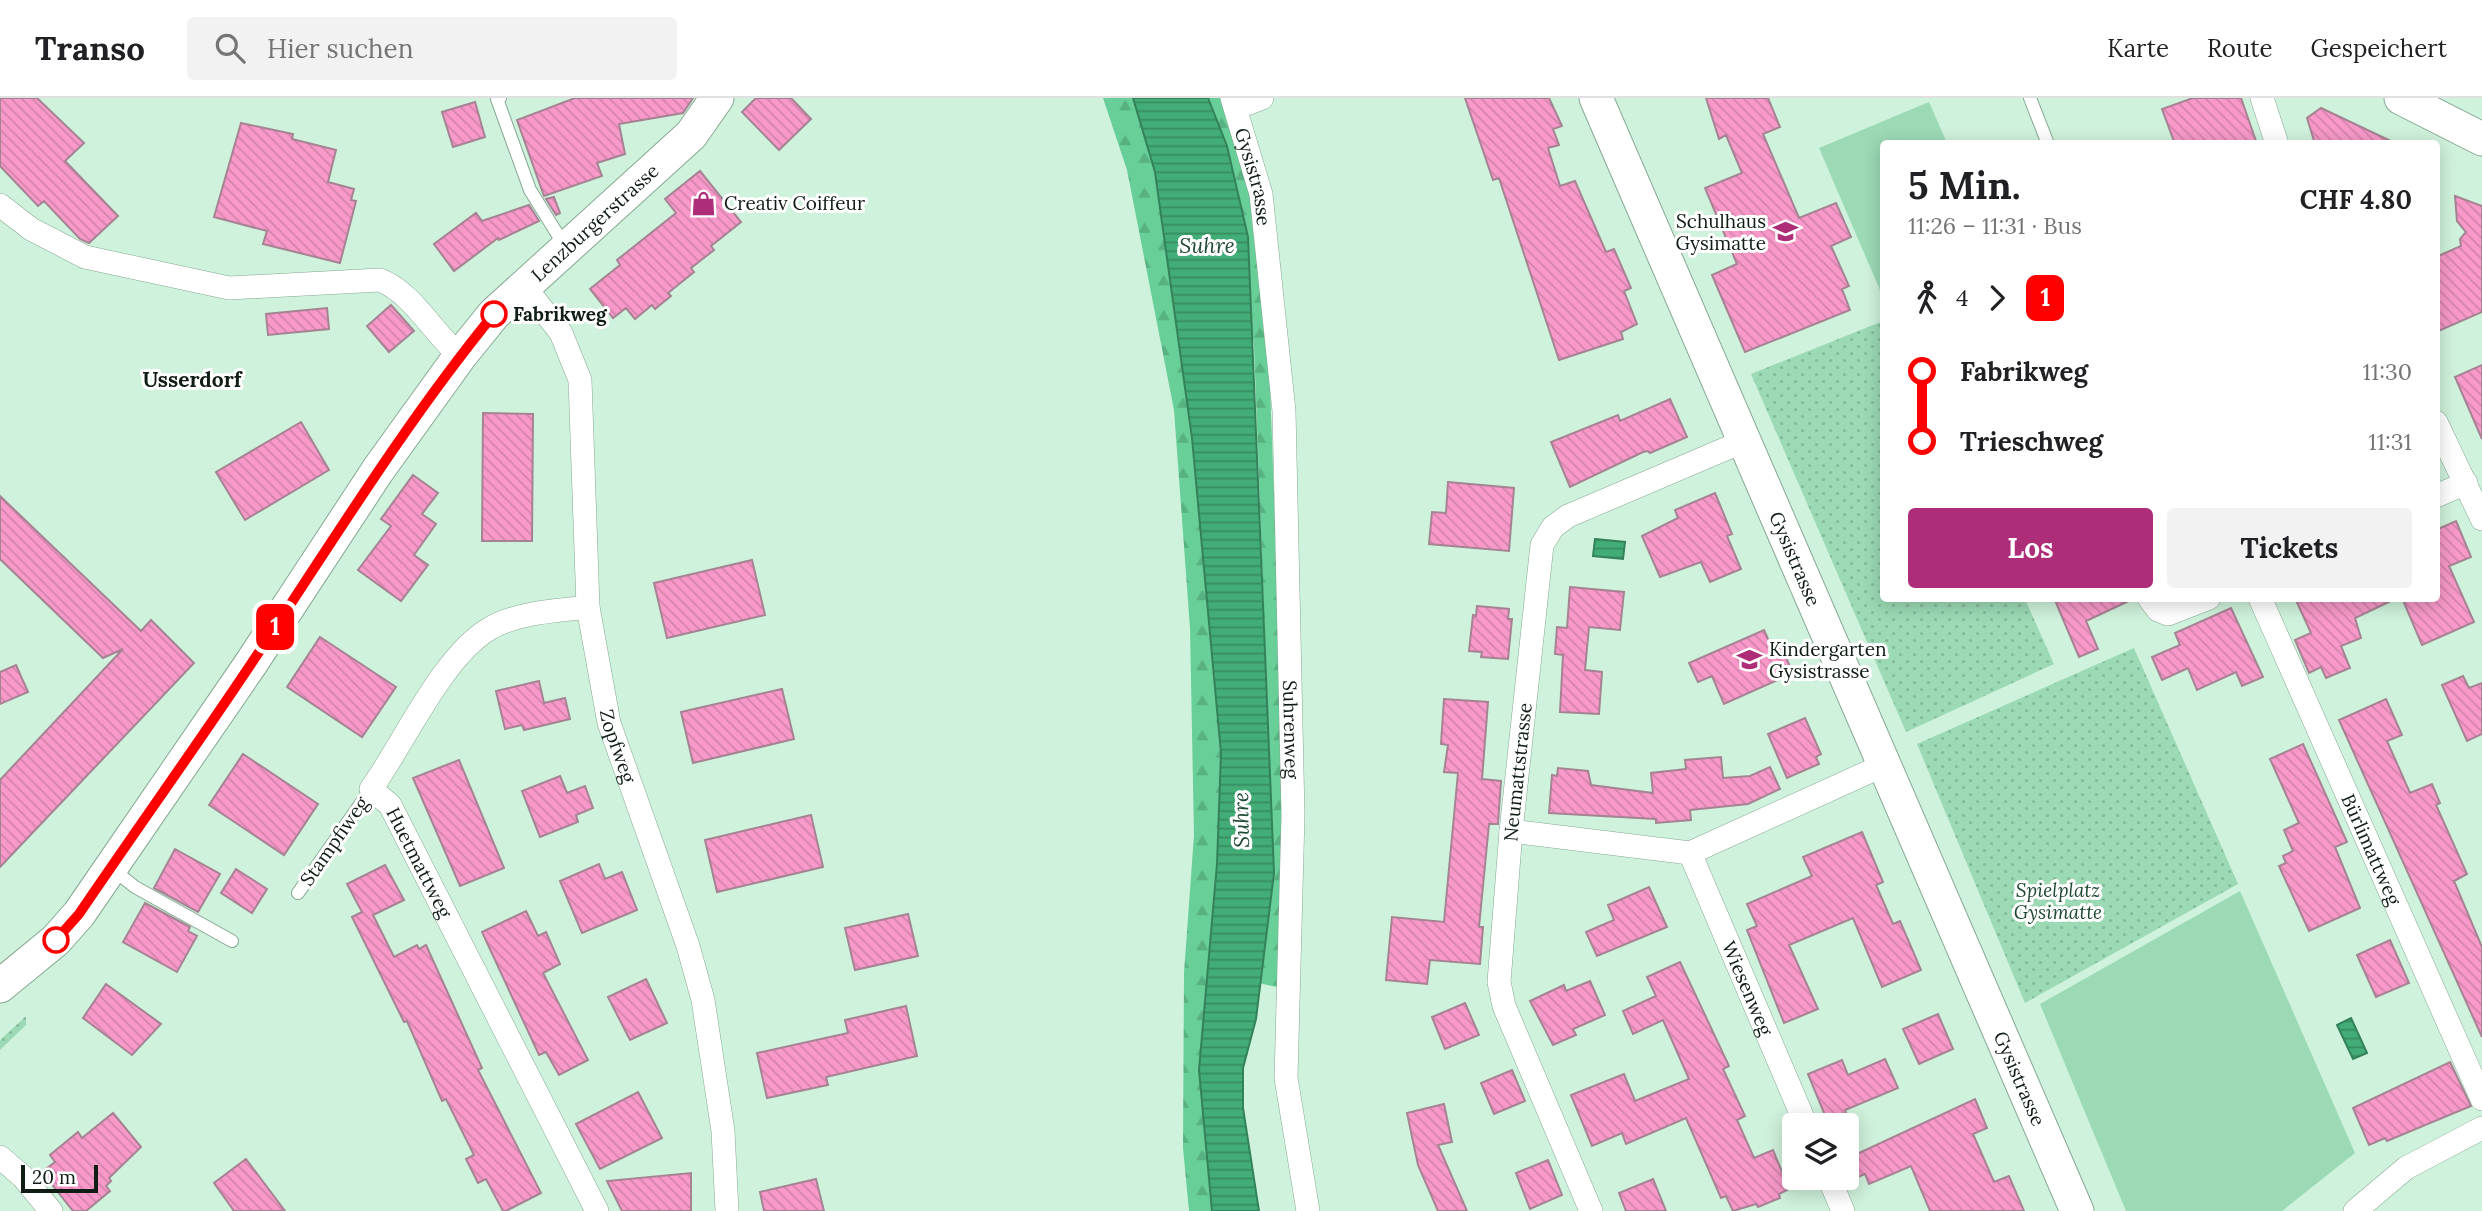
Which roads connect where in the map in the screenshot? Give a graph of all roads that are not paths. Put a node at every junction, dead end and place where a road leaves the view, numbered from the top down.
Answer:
1 (500, 98) edge
2 (717, 98) edge
3 (1262, 98) edge
4 (1596, 98) edge
5 (2030, 98) edge
6 (2262, 98) edge
7 (2402, 98) edge
8 (1234, 103) edge
9 (2480, 133) edge
10 (2046, 140) edge
11 (2276, 140) edge
12 (0, 205) edge
13 (1267, 247) joint
14 (566, 248) junction
15 (524, 286) junction
16 (460, 356) junction
17 (2440, 430) edge
18 (1744, 441) junction
19 (2466, 483) junction
20 (2440, 494) edge
21 (2482, 519) edge
22 (2152, 602) edge
23 (2198, 602) edge
24 (2262, 602) edge
25 (588, 607) junction
26 (1884, 765) junction
27 (371, 789) junction
28 (1511, 831) junction
29 (1690, 853) junction
30 (110, 868) junction
31 (298, 893) dead end
32 (232, 941) dead end
33 (0, 986) edge
34 (2482, 1099) edge
35 (1801, 1113) edge
36 (2482, 1128) edge
37 (0, 1157) edge
38 (1834, 1190) edge
39 (2379, 1203) edge
40 (2069, 1208) edge
41 (51, 1211) edge
42 (597, 1211) edge
43 (727, 1211) edge
44 (1308, 1211) edge
45 (1591, 1211) edge
46 (1843, 1211) edge
47 (2355, 1211) edge

1 - 14 lane
2 - 14 main road, Lenzburgerstrasse
3 - 8 street, Gysistrasse
4 - 18 main road, Gysistrasse
5 - 10 lane
6 - 11 street
7 - 9 main road
8 - 13 street, Gysistrasse
12 - 16 street
13 - 44 street, Suhrenweg
14 - 15 main road, Lenzburgerstrasse
15 - 16 main road, Lenzburgerstrasse
15 - 25 street, Zopfweg
16 - 30 main road, Lenzburgerstrasse
17 - 19 street
18 - 26 main road, Gysistrasse
18 - 28 street, Neumattstrasse
19 - 20 street
19 - 21 street
22 - 23 street
24 - 34 street, Bürlimattweg
25 - 27 street, Huetmattweg
25 - 43 street, Zopfweg
26 - 29 street
26 - 40 main road, Gysistrasse
27 - 31 lane, Stampfiweg
27 - 42 street, Huetmattweg
28 - 29 street
28 - 45 street, Neumattstrasse
29 - 35 street, Wiesenweg
30 - 32 lane
30 - 33 main road, Lenzburgerstrasse
36 - 39 street
37 - 41 street
38 - 46 street
39 - 47 street

